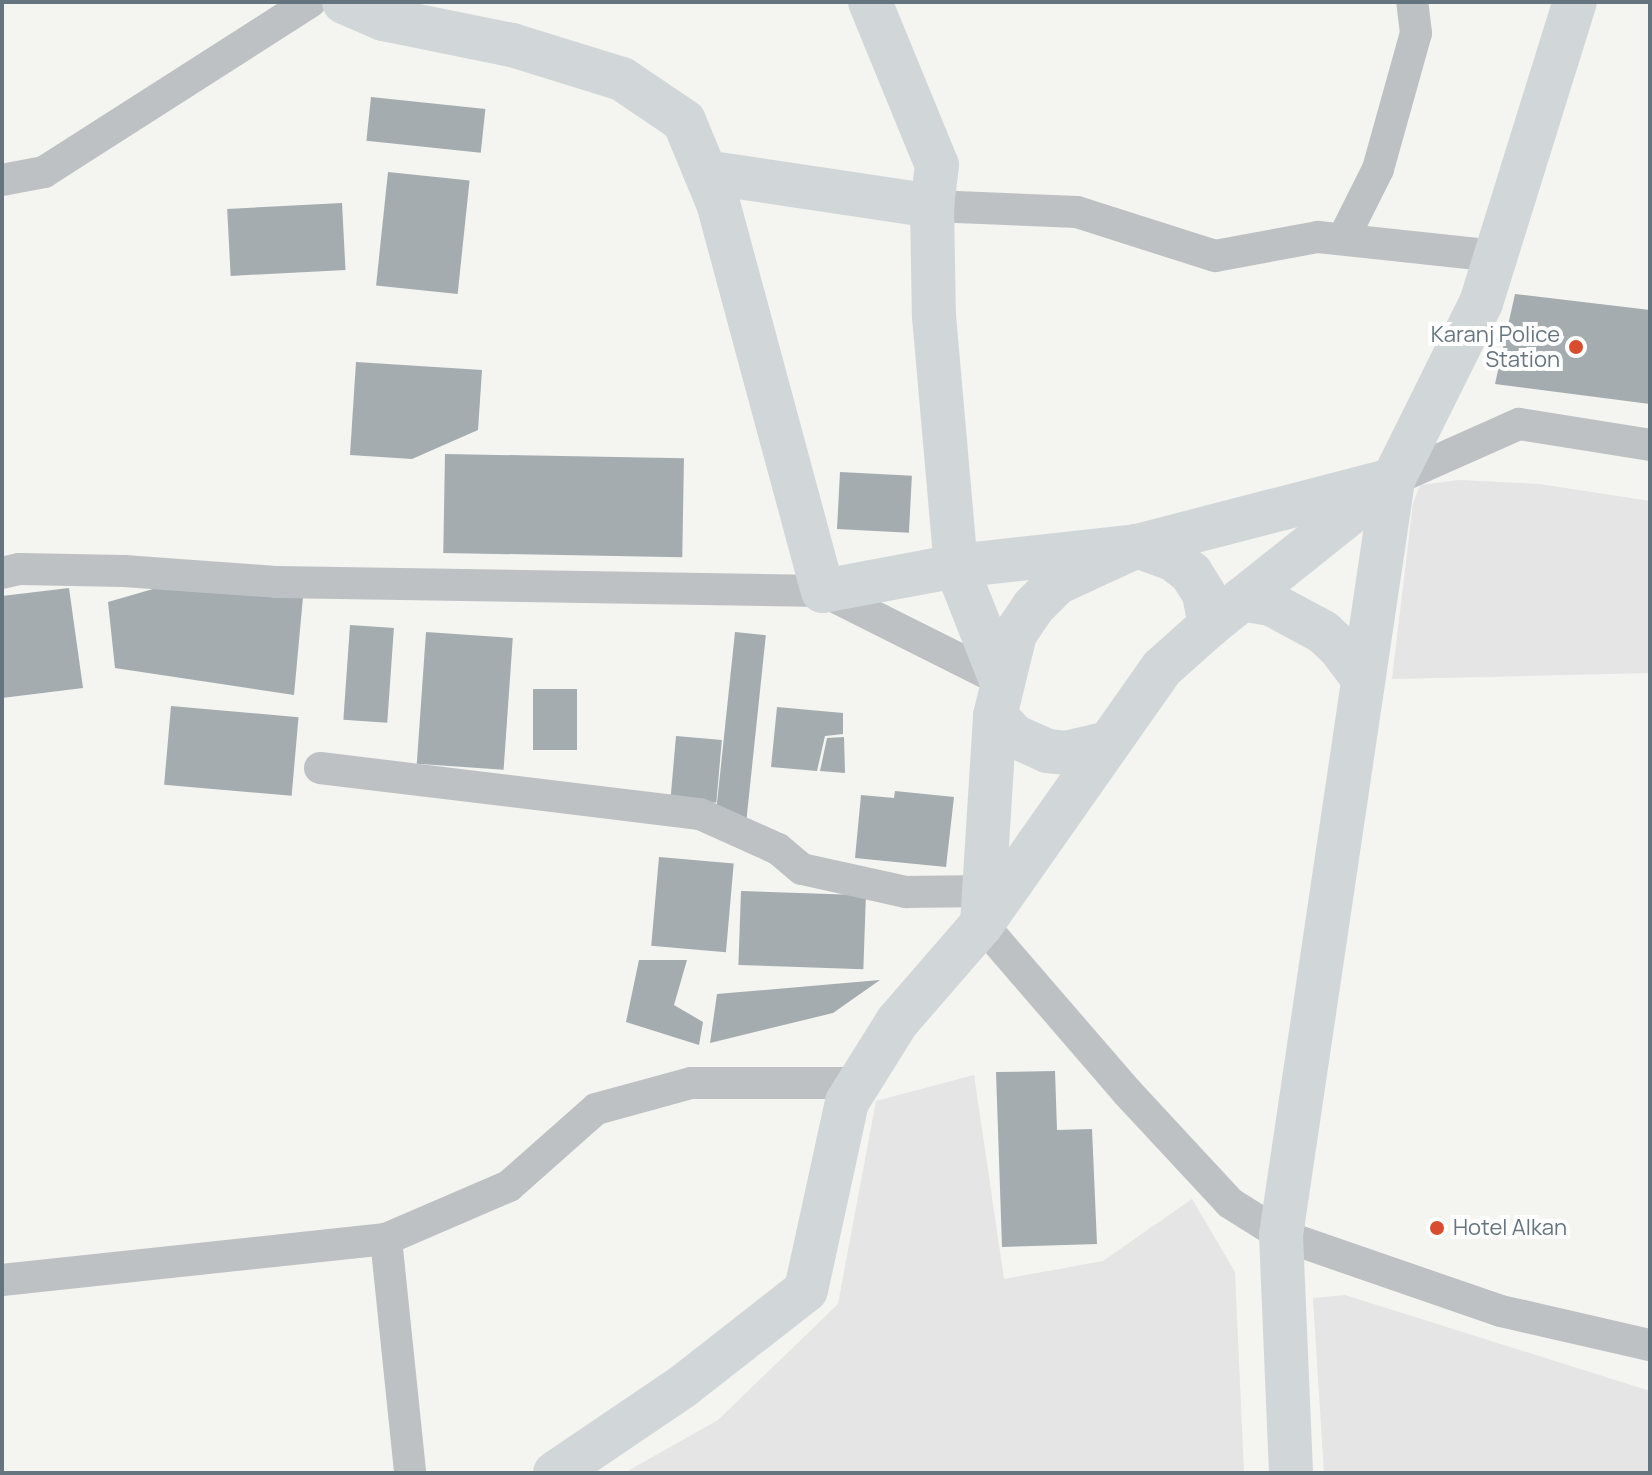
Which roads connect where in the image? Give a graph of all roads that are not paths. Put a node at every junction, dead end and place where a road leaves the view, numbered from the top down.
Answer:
1 (310, 2) edge
2 (344, 2) edge
3 (870, 2) edge
4 (1412, 2) edge
5 (1575, 2) edge
6 (705, 172) junction
7 (2, 180) edge
8 (932, 206) junction
9 (1343, 239) junction
10 (1496, 256) junction
11 (1650, 445) edge
12 (1393, 480) junction
13 (1137, 546) junction
14 (956, 566) junction
15 (2, 573) edge
16 (823, 591) junction
17 (1226, 612) junction
18 (1363, 679) junction
19 (998, 698) junction
20 (1109, 743) junction
21 (320, 768) dead end
22 (984, 907) junction
23 (859, 1083) junction
24 (1281, 1235) junction
25 (386, 1239) junction
26 (2, 1280) edge
27 (1650, 1345) edge
28 (410, 1473) edge
29 (555, 1473) edge
30 (1291, 1473) edge

1 - 7 street
2 - 6 street
3 - 8 street
4 - 9 street
5 - 10 street
6 - 8 street
6 - 16 street
8 - 9 street
8 - 14 street
9 - 10 street
10 - 12 street
11 - 12 street
12 - 13 street
12 - 17 street
12 - 18 street
13 - 14 street
13 - 17 street
13 - 19 street
14 - 16 street
14 - 19 street
15 - 16 street
16 - 19 street
17 - 18 street
17 - 20 street
18 - 24 street
19 - 20 street
19 - 22 street
20 - 22 street
21 - 22 street
22 - 23 street
22 - 24 street
23 - 25 street
23 - 29 street
24 - 27 street
24 - 30 street
25 - 26 street
25 - 28 street

